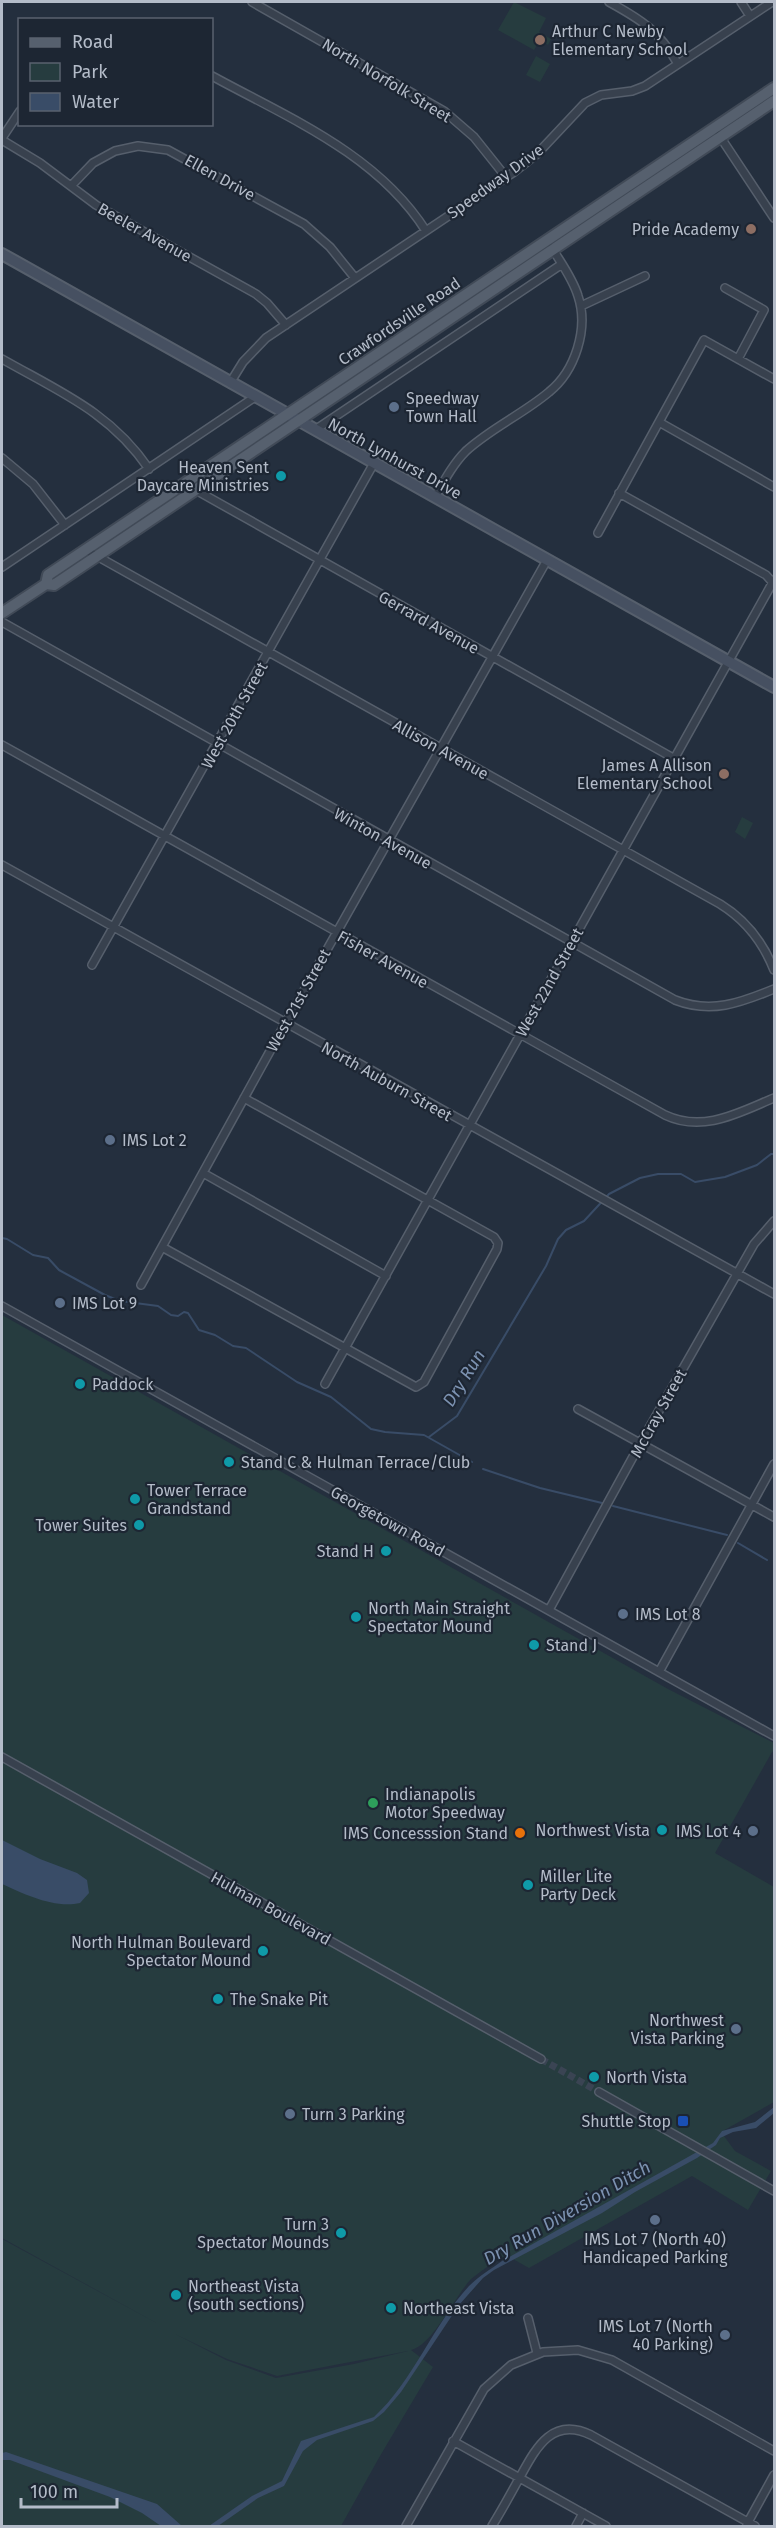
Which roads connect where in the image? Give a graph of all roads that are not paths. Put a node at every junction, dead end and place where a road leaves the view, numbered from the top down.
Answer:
1 (252, 2) edge
2 (609, 2) edge
3 (741, 2) edge
4 (771, 2) edge
5 (750, 16) junction
6 (678, 64) junction
7 (213, 77) edge
8 (774, 88) edge
9 (774, 101) edge
10 (18, 114) edge
11 (717, 133) junction
12 (2, 139) edge
13 (506, 177) junction
14 (71, 186) junction
15 (774, 218) edge
16 (426, 231) junction
17 (550, 245) junction
18 (2, 254) edge
19 (562, 264) junction
20 (645, 276) dead end
21 (356, 278) junction
22 (725, 288) dead end
23 (581, 306) junction
24 (286, 325) junction
25 (2, 359) edge
26 (738, 359) junction
27 (774, 379) edge
28 (230, 382) junction
29 (255, 397) junction
30 (287, 414) junction
31 (299, 421) junction
32 (659, 422) junction
33 (315, 430) junction
34 (2, 458) edge
35 (374, 464) junction
36 (149, 469) junction
37 (185, 484) junction
38 (774, 487) edge
39 (196, 490) junction
40 (619, 493) junction
41 (435, 496) junction
42 (65, 525) junction
43 (598, 533) dead end
44 (86, 550) junction
45 (97, 556) junction
46 (320, 560) junction
47 (546, 560) junction
48 (2, 567) edge
49 (774, 582) edge
50 (46, 584) junction
51 (2, 614) edge
52 (2, 622) edge
53 (269, 652) junction
54 (492, 657) junction
55 (729, 661) junction
56 (774, 687) edge
57 (217, 744) junction
58 (2, 745) edge
59 (440, 749) junction
60 (675, 759) junction
61 (165, 836) junction
62 (388, 841) junction
63 (623, 850) junction
64 (2, 866) edge
65 (113, 928) junction
66 (336, 933) junction
67 (572, 943) junction
68 (92, 965) dead end
69 (774, 970) edge
70 (774, 989) edge
71 (285, 1024) junction
72 (520, 1035) junction
73 (244, 1098) junction
74 (774, 1098) edge
75 (469, 1126) junction
76 (203, 1173) junction
77 (428, 1201) junction
78 (774, 1221) edge
79 (162, 1247) junction
80 (737, 1273) junction
81 (386, 1276) junction
82 (141, 1285) dead end
83 (774, 1294) edge
84 (2, 1306) edge
85 (345, 1349) junction
86 (325, 1384) dead end
87 (578, 1409) dead end
88 (640, 1444) junction
89 (774, 1464) edge
90 (752, 1504) junction
91 (774, 1517) edge
92 (549, 1610) junction
93 (659, 1672) junction
94 (774, 1736) edge
95 (2, 1757) edge
96 (541, 2059) tunnel mouth
97 (599, 2092) tunnel mouth
98 (774, 2191) edge
99 (528, 2318) dead end
100 (537, 2353) junction
101 (453, 2441) junction
102 (774, 2451) edge
103 (774, 2475) edge
104 (520, 2478) junction
105 (583, 2513) junction
106 (749, 2525) edge
107 (406, 2526) edge
108 (492, 2526) edge
109 (576, 2526) edge
110 (606, 2526) edge

1 - 13 street, North Norfolk Street
2 - 6 street
3 - 5 street
4 - 5 street, Speedway Drive
5 - 6 street, Speedway Drive
6 - 13 street, Speedway Drive
7 - 16 street
8 - 11 main road, Crawfordsville Road
9 - 11 main road, Crawfordsville Road
10 - 12 street
11 - 15 street
11 - 17 main road, Crawfordsville Road
12 - 14 street, Beeler Avenue
13 - 16 street, Speedway Drive
14 - 21 street, Ellen Drive
14 - 24 street, Beeler Avenue
16 - 21 street, Speedway Drive
17 - 19 street
17 - 30 main road, Crawfordsville Road
17 - 31 main road, Crawfordsville Road
18 - 28 main road, North Lynhurst Drive
19 - 23 street
19 - 33 street
20 - 23 street
21 - 24 street, Speedway Drive
22 - 26 street
23 - 41 street
24 - 28 street, Speedway Drive
25 - 36 street
26 - 27 street
26 - 32 street
28 - 29 main road, North Lynhurst Drive
29 - 30 main road, North Lynhurst Drive
29 - 36 street
30 - 31 main road, North Lynhurst Drive
30 - 37 main road, Crawfordsville Road
31 - 33 main road, North Lynhurst Drive
31 - 39 main road, Crawfordsville Road
32 - 38 street
32 - 40 street
33 - 35 main road, North Lynhurst Drive
34 - 42 street
35 - 41 main road, North Lynhurst Drive
35 - 46 street, West 20th Street
36 - 42 street
37 - 39 street, Gerrard Avenue
37 - 44 main road, Crawfordsville Road
39 - 45 main road, Crawfordsville Road
39 - 46 street, Gerrard Avenue
40 - 43 street
40 - 49 street
41 - 47 main road, North Lynhurst Drive
42 - 48 street
44 - 45 street, Allison Avenue
44 - 50 main road, Crawfordsville Road
45 - 50 main road, Crawfordsville Road
45 - 53 street, Allison Avenue
46 - 53 street, West 20th Street
46 - 54 street, Gerrard Avenue
47 - 54 street, West 21st Street
47 - 55 main road, North Lynhurst Drive
49 - 55 street, West 22nd Street
50 - 51 main road, Crawfordsville Road
52 - 57 street, Winton Avenue
53 - 57 street, West 20th Street
53 - 59 street, Allison Avenue
54 - 59 street, West 21st Street
54 - 60 street, Gerrard Avenue
55 - 56 main road, North Lynhurst Drive
55 - 60 street, West 22nd Street
57 - 61 street, West 20th Street
57 - 62 street, Winton Avenue
58 - 61 street, Fisher Avenue
59 - 62 street, West 21st Street
59 - 63 street, Allison Avenue
60 - 63 street, West 22nd Street
61 - 65 street, West 20th Street
61 - 66 street, Fisher Avenue
62 - 66 street, West 21st Street
62 - 67 street, Winton Avenue
63 - 67 street, West 22nd Street
63 - 69 street, Allison Avenue
64 - 65 street, North Auburn Street
65 - 68 street, West 20th Street
65 - 71 street, North Auburn Street
66 - 71 street, West 21st Street
66 - 72 street, Fisher Avenue
67 - 70 street, Winton Avenue
67 - 72 street, West 22nd Street
71 - 73 street, West 21st Street
71 - 75 street, North Auburn Street
72 - 74 street, Fisher Avenue
72 - 75 street, West 22nd Street
73 - 76 street, West 21st Street
73 - 77 street
75 - 77 street, West 22nd Street
75 - 80 street, North Auburn Street
76 - 79 street, West 21st Street
76 - 81 street
77 - 81 street, West 22nd Street
77 - 85 street
78 - 80 street, McCray Street
79 - 82 street, West 21st Street
79 - 85 street
80 - 83 street, North Auburn Street
80 - 88 street, McCray Street
81 - 85 street, West 22nd Street
84 - 92 street, Georgetown Road
85 - 86 street, West 22nd Street
87 - 88 street
88 - 90 street
88 - 92 street, McCray Street
89 - 90 street
90 - 91 street
90 - 93 street
92 - 93 street, Georgetown Road
93 - 94 street, Georgetown Road
95 - 96 street, Hulman Boulevard
97 - 98 street
99 - 100 street
100 - 101 street
100 - 102 street
101 - 104 street
101 - 107 street
103 - 106 street
104 - 105 street
104 - 106 street
104 - 108 street
105 - 109 street
105 - 110 street

